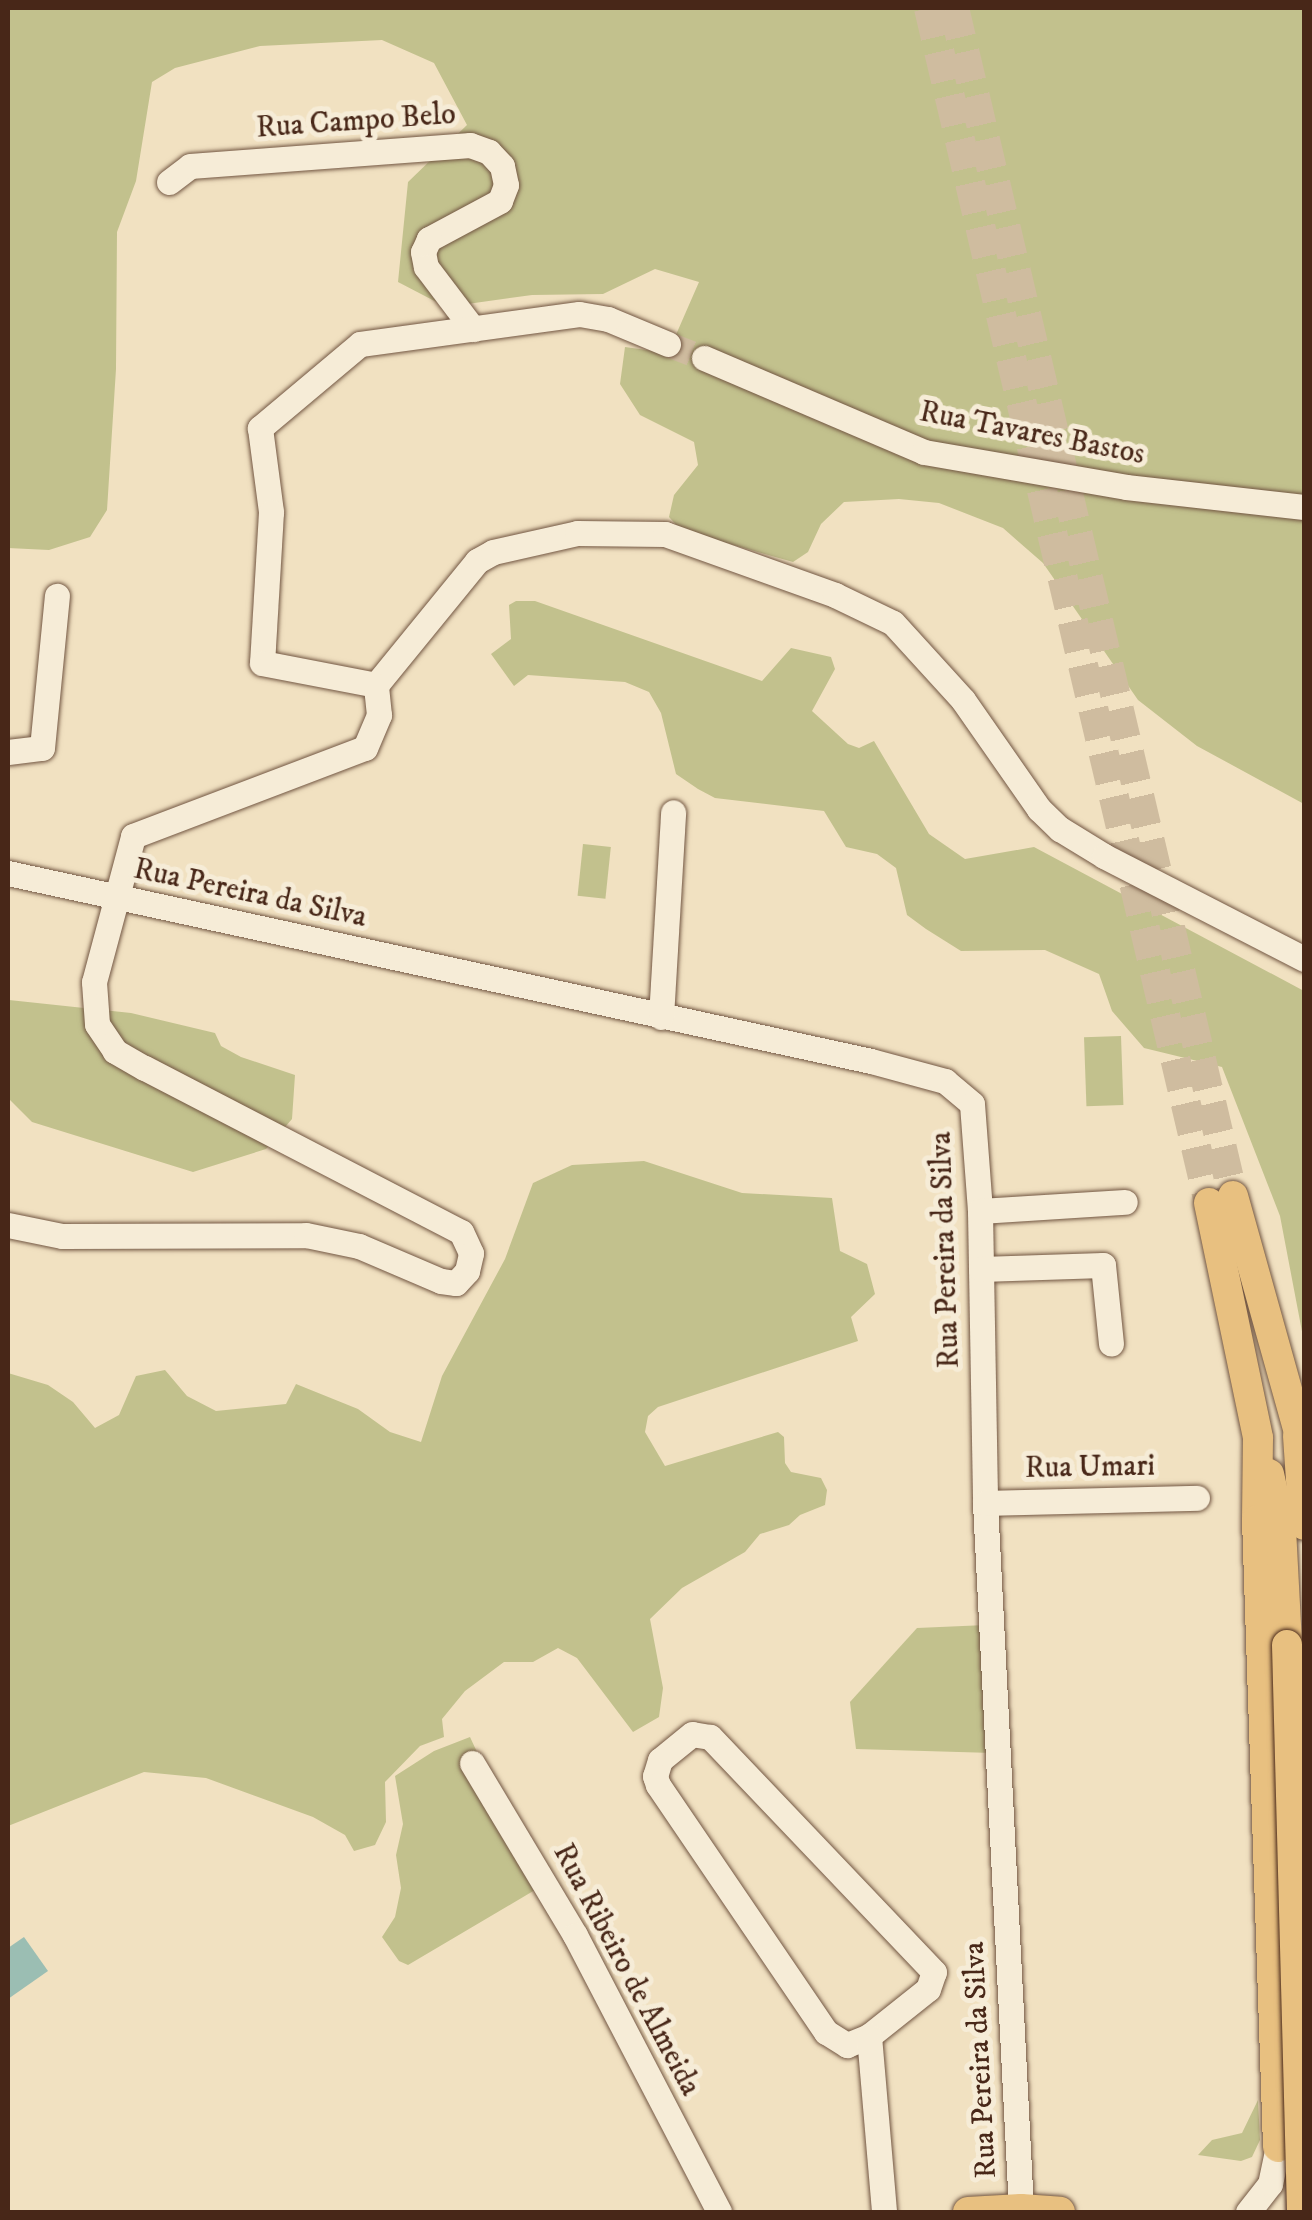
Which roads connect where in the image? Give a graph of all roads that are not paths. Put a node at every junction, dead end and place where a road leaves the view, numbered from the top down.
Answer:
1 (169, 182) dead end
2 (473, 330) junction
3 (668, 344) tunnel mouth
4 (704, 358) tunnel mouth
5 (1304, 507) edge
6 (56, 596) dead end
7 (376, 685) junction
8 (8, 752) edge
9 (673, 812) dead end
10 (8, 873) edge
11 (117, 898) junction
12 (1304, 959) edge
13 (660, 1017) junction
14 (1126, 1202) dead end
15 (980, 1212) junction
16 (8, 1225) edge
17 (981, 1270) junction
18 (1111, 1344) dead end
19 (1258, 1438) junction
20 (1301, 1444) edge
21 (1196, 1498) dead end
22 (985, 1503) junction
23 (1304, 1525) edge
24 (472, 1763) dead end
25 (869, 2036) junction
26 (1291, 2149) edge
27 (1021, 2209) junction
28 (718, 2212) edge
29 (884, 2212) edge
30 (968, 2212) edge
31 (1060, 2212) edge
32 (1248, 2212) edge
33 (1302, 2212) edge

1 - 2 street, Rua Campo Belo
2 - 3 street
2 - 7 street
4 - 5 street, Rua Tavares Bastos
6 - 8 street
7 - 11 street
7 - 12 street
9 - 13 street
10 - 11 street, Rua Pereira da Silva
11 - 13 street, Rua Pereira da Silva
11 - 16 street
13 - 15 street, Rua Pereira da Silva
14 - 15 street
15 - 17 street, Rua Pereira da Silva
17 - 18 street
17 - 22 street, Rua Pereira da Silva
19 - 20 main road
19 - 26 main road
19 - 33 main road, bridge
20 - 23 main road
21 - 22 street, Rua Umari
22 - 27 street, Rua Pereira da Silva
24 - 28 street, Rua Ribeiro de Almeida
25 - 25 street
25 - 29 street
26 - 32 street
27 - 30 main road
27 - 31 main road

